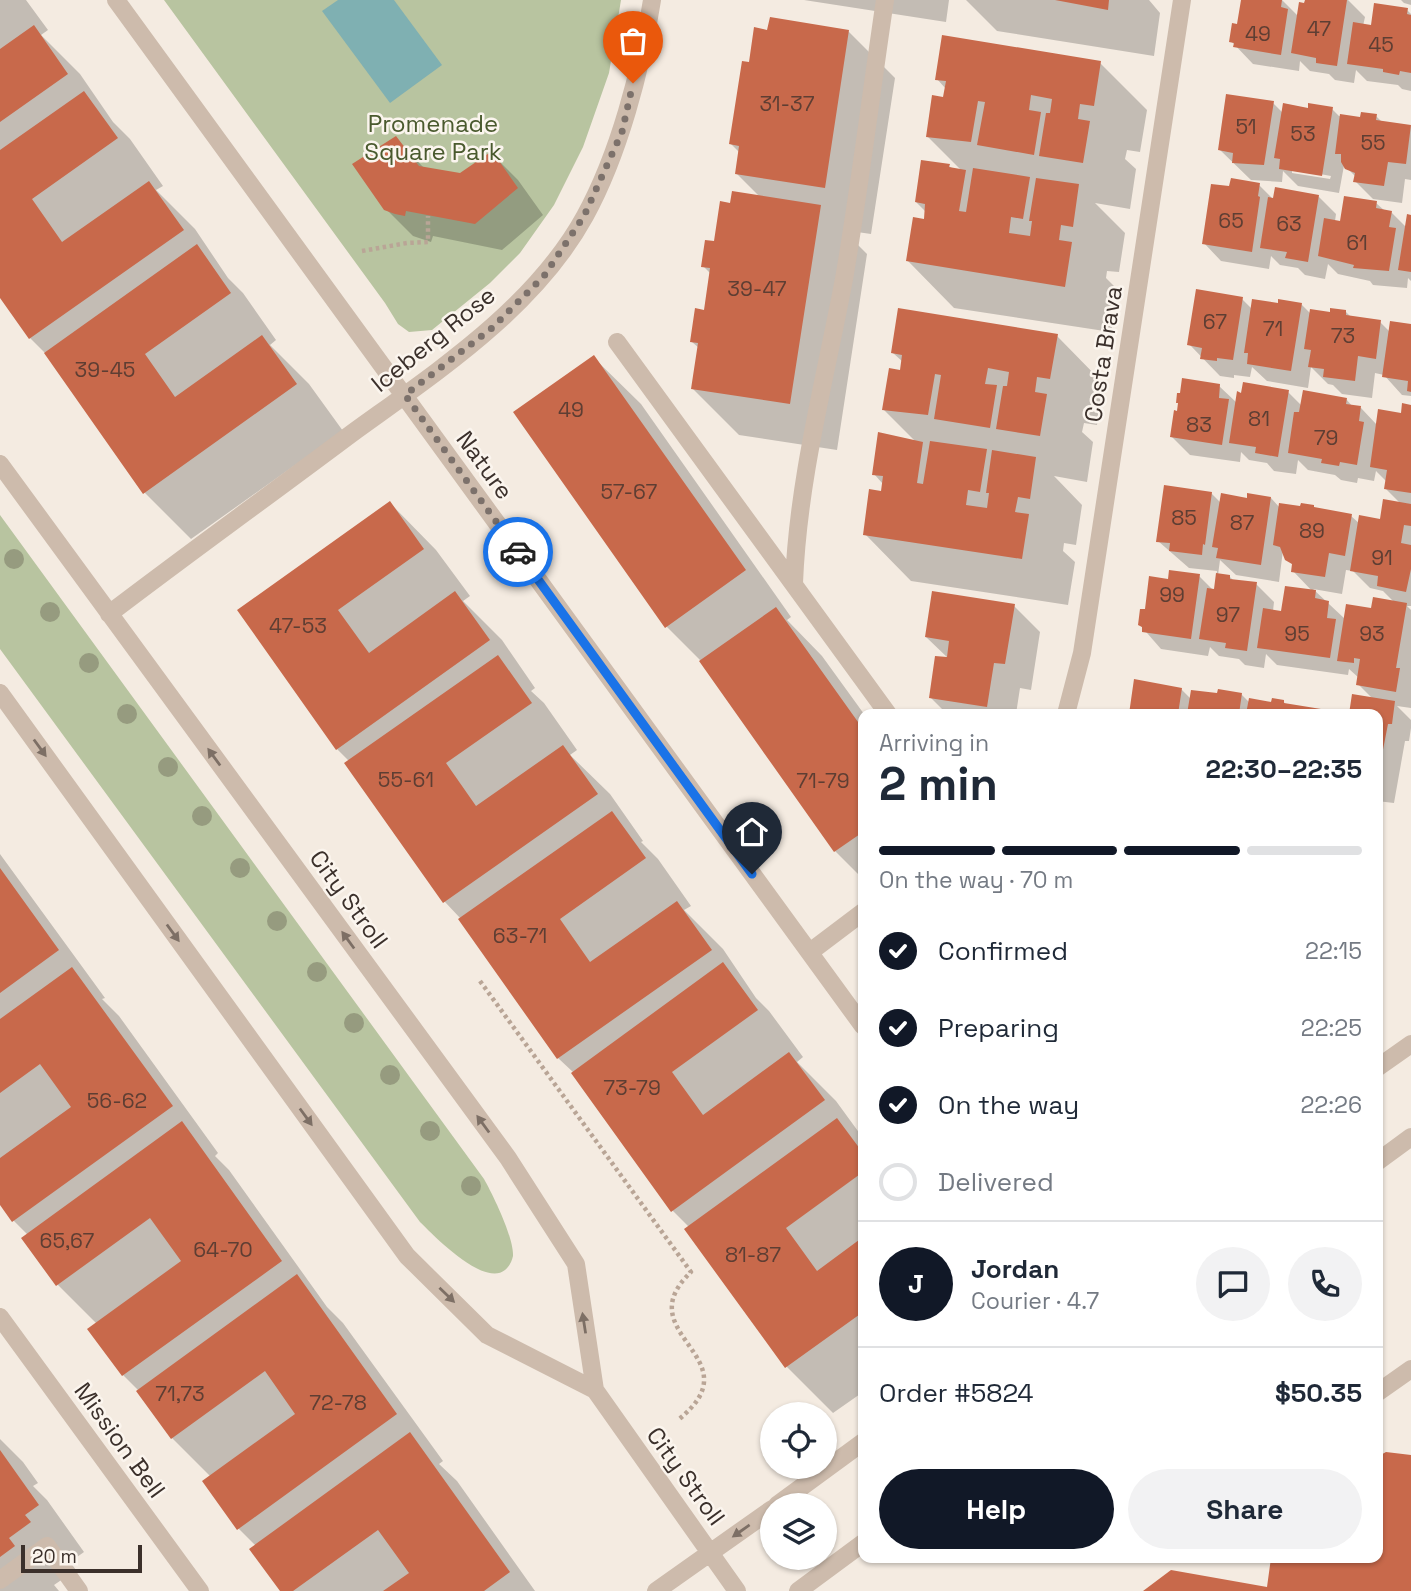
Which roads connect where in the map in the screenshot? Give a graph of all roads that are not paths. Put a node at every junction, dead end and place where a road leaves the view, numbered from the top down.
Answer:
1 (116, 0) edge
2 (652, 0) edge
3 (885, 0) edge
4 (1182, 0) edge
5 (617, 342) dead end
6 (405, 395) junction
7 (0, 464) edge
8 (794, 583) junction
9 (109, 614) junction
10 (0, 693) edge
11 (884, 709) edge
12 (1067, 709) edge
13 (858, 916) edge
14 (810, 952) junction
15 (858, 1019) edge
16 (1411, 1044) edge
17 (1383, 1064) edge
18 (1411, 1137) edge
19 (1383, 1158) edge
20 (0, 1317) edge
21 (1411, 1369) edge
22 (1383, 1389) edge
23 (595, 1390) junction
24 (858, 1446) edge
25 (793, 1493) edge
26 (760, 1517) edge
27 (858, 1547) edge
28 (710, 1552) junction
29 (0, 1580) edge
30 (79, 1591) edge
31 (200, 1591) edge
32 (656, 1591) edge
33 (737, 1591) edge
34 (798, 1591) edge

1 - 6 street, Nature
2 - 6 street, Iceberg Rose
3 - 8 street
4 - 12 street, Costa Brava
5 - 8 street
6 - 9 street, Iceberg Rose
6 - 14 street, Nature
7 - 9 street, City Stroll
8 - 11 street
23 -> 9 street, City Stroll
10 -> 23 street, City Stroll
13 - 14 street
14 - 15 street, Nature
16 - 17 street
18 - 19 street
20 - 31 street, Mission Bell
21 - 22 street
23 - 28 street, City Stroll
24 - 25 street
26 -> 28 street
27 - 34 street
28 - 32 street
28 - 33 street, City Stroll
29 - 30 street

